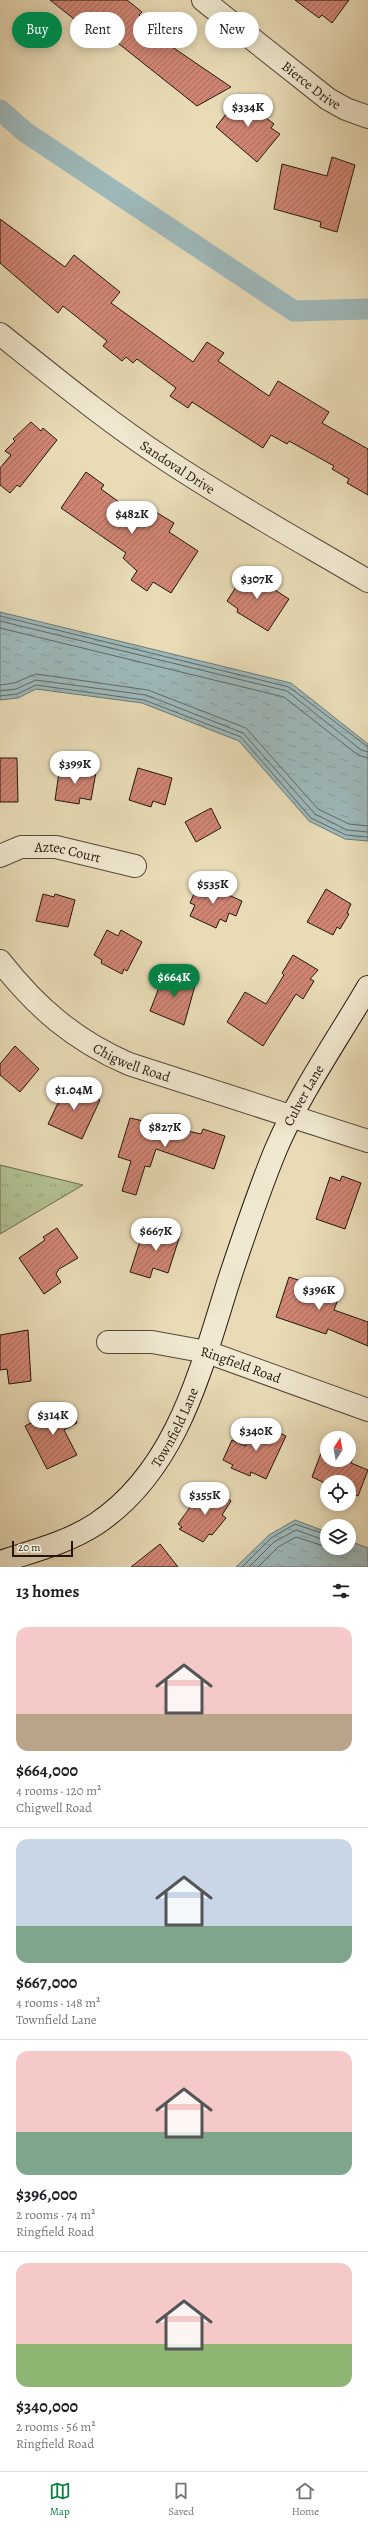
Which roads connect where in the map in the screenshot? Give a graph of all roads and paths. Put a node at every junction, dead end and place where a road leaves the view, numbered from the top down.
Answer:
1 (203, 0) edge
2 (368, 117) edge
3 (2, 338) edge
4 (368, 581) edge
5 (0, 856) edge
6 (135, 866) dead end
7 (0, 961) edge
8 (368, 987) edge
9 (292, 1118) junction
10 (368, 1142) edge
11 (254, 1211) joint
12 (108, 1342) dead end
13 (207, 1352) junction
14 (368, 1410) edge
15 (0, 1562) edge

1 - 2 street, Bierce Drive
3 - 4 street, Sandoval Drive
5 - 6 street, Aztec Court
7 - 9 street, Chigwell Road
8 - 9 street, Culver Lane
9 - 10 street, Chigwell Road
9 - 11 street, Culver Lane
11 - 13 street, Townfield Lane
12 - 13 street, Ringfield Road
13 - 14 street, Ringfield Road
13 - 15 street, Townfield Lane

